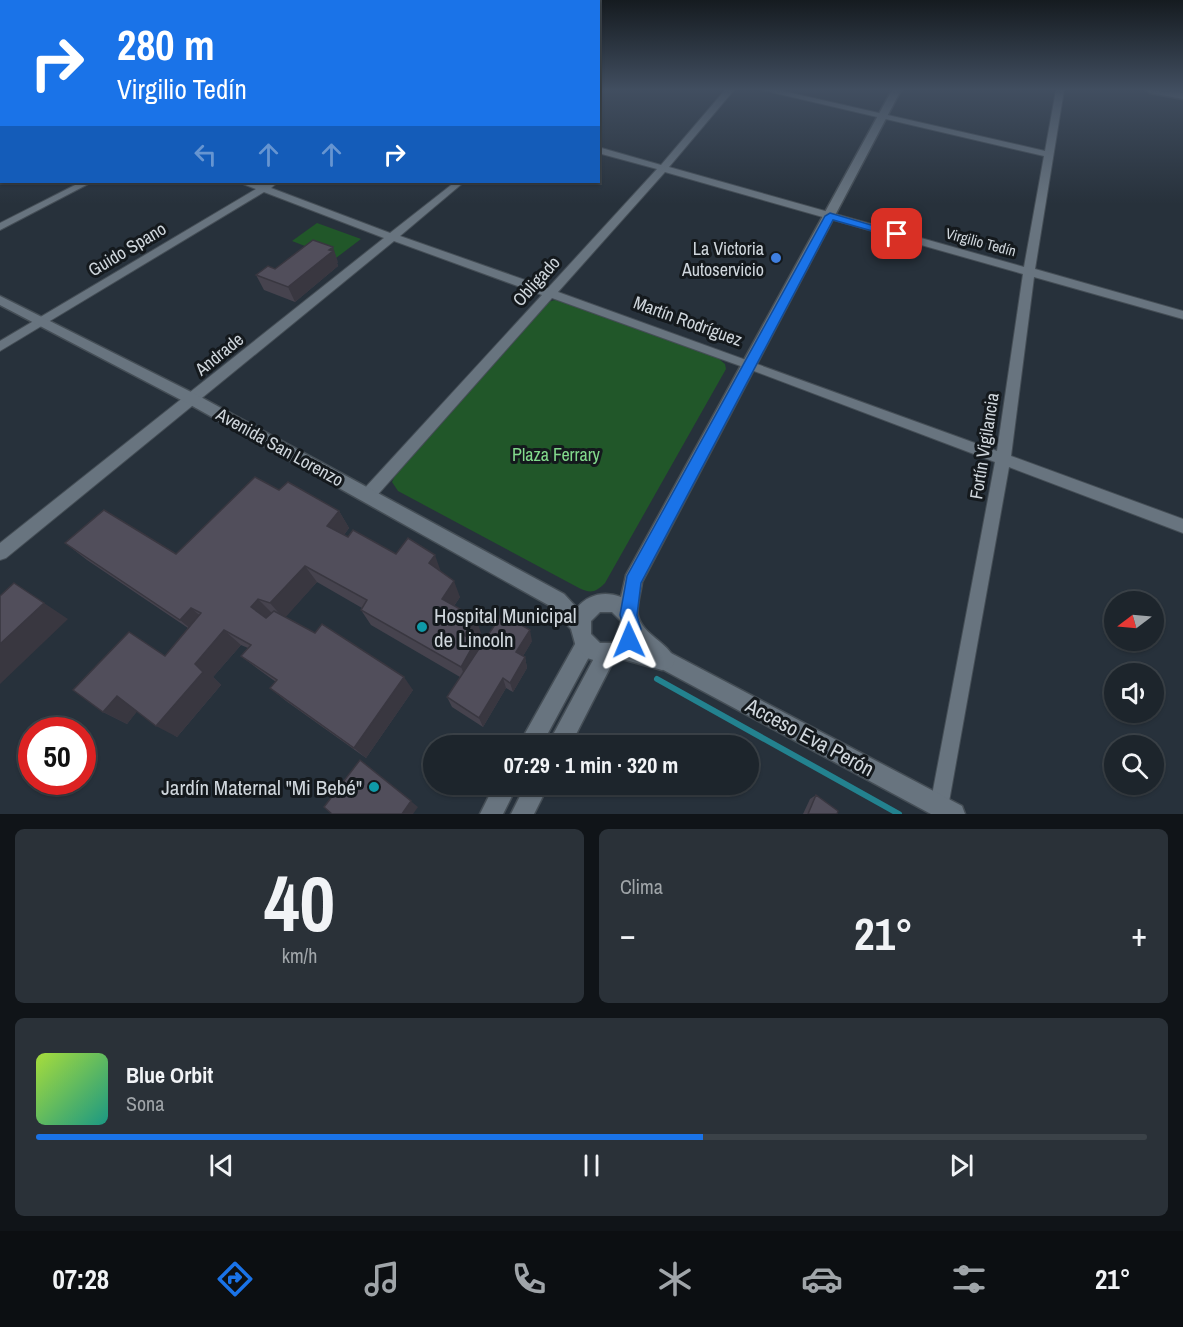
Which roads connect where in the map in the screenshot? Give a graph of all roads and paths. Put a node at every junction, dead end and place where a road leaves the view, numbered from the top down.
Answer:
1 (697, 128) edge
2 (877, 128) edge
3 (932, 128) edge
4 (1052, 128) edge
5 (600, 151) edge
6 (1047, 154) junction
7 (663, 168) junction
8 (85, 183) edge
9 (254, 183) edge
10 (459, 183) edge
11 (269, 185) edge
12 (830, 216) junction
13 (0, 226) edge
14 (393, 237) junction
15 (1029, 271) junction
16 (550, 291) junction
17 (0, 300) edge
18 (1183, 315) edge
19 (41, 321) junction
20 (0, 347) edge
21 (751, 365) junction
22 (192, 399) junction
23 (1003, 459) junction
24 (368, 495) junction
25 (1183, 526) edge
26 (0, 553) edge
27 (633, 581) junction
28 (556, 600) junction
29 (599, 605) junction
30 (630, 622) junction
31 (584, 635) junction
32 (614, 651) junction
33 (665, 660) junction
34 (534, 735) edge
35 (564, 735) edge
36 (501, 795) edge
37 (532, 795) edge
38 (947, 810) edge
39 (490, 814) edge
40 (522, 814) edge

1 - 7 street, Obligado
2 - 12 main road
3 - 6 street
4 - 6 street, Fortín Vigilancia
5 - 7 street, Virgilio Tedín
6 - 15 street, Fortín Vigilancia
7 - 12 street, Virgilio Tedín
7 - 16 street, Obligado
8 - 13 street
9 - 11 street, Martín Rodríguez
10 - 14 street, Andrade
11 - 14 street, Martín Rodríguez
11 - 19 street, Guido Spano
12 - 15 street, Virgilio Tedín
12 - 21 main road
14 - 16 street, Martín Rodríguez
14 - 22 street, Andrade
15 - 18 street, Virgilio Tedín
15 - 23 street, Fortín Vigilancia
16 - 21 street, Martín Rodríguez
16 - 24 street, Obligado
17 - 19 main road, Avenida San Lorenzo
19 - 20 street, Guido Spano
19 - 22 main road, Avenida San Lorenzo
21 - 23 street, Martín Rodríguez
21 - 27 main road
22 - 24 main road, Avenida San Lorenzo
22 - 26 street, Andrade
23 - 25 street, Martín Rodríguez
23 - 38 street, Fortín Vigilancia
24 - 28 main road, Avenida San Lorenzo
27 - 29 main road
27 - 30 main road
28 - 29 main road, Avenida San Lorenzo
28 - 31 main road, Avenida San Lorenzo
29 - 30 main road
29 - 31 main road
30 - 32 main road
30 - 33 main road, Acceso Eva Perón
31 - 32 main road
31 - 34 main road
32 - 33 main road, Acceso Eva Perón
32 - 35 main road
33 - 38 main road, Acceso Eva Perón
36 - 39 main road
37 - 40 main road

